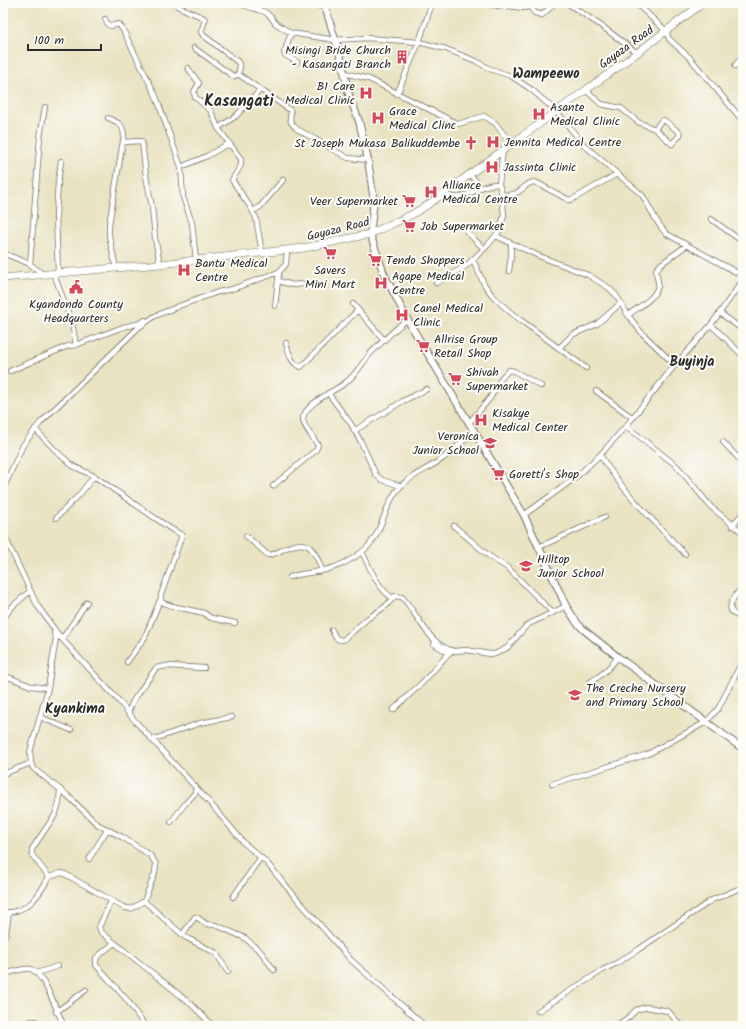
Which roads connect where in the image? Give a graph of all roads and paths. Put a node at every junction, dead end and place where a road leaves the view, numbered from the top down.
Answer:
1 (174, 3) edge
2 (304, 3) edge
3 (431, 3) edge
4 (484, 3) edge
5 (555, 3) edge
6 (567, 3) edge
7 (636, 3) edge
8 (240, 4) dead end
9 (699, 4) edge
10 (325, 5) edge
11 (528, 5) edge
12 (105, 19) dead end
13 (666, 31) junction
14 (290, 33) junction
15 (335, 40) junction
16 (419, 42) junction
17 (194, 48) dead end
18 (637, 53) junction
19 (743, 56) edge
20 (298, 62) dead end
21 (735, 66) dead end
22 (188, 68) dead end
23 (345, 73) junction
24 (238, 74) junction
25 (260, 90) junction
26 (586, 90) junction
27 (397, 94) junction
28 (45, 107) dead end
29 (557, 112) junction
30 (108, 118) dead end
31 (743, 121) edge
32 (218, 128) junction
33 (655, 129) junction
34 (506, 137) dead end
35 (124, 142) junction
36 (231, 146) junction
37 (503, 150) junction
38 (61, 160) dead end
39 (368, 160) junction
40 (181, 166) junction
41 (617, 174) junction
42 (283, 180) dead end
43 (499, 184) junction
44 (443, 195) junction
45 (502, 195) junction
46 (253, 211) junction
47 (711, 219) dead end
48 (467, 232) dead end
49 (370, 234) junction
50 (496, 236) junction
51 (743, 242) edge
52 (511, 243) junction
53 (687, 245) junction
54 (484, 249) junction
55 (287, 250) junction
56 (3, 253) edge
57 (262, 253) junction
58 (196, 260) junction
59 (473, 260) junction
60 (30, 264) junction
61 (160, 264) junction
62 (116, 268) junction
63 (509, 271) dead end
64 (279, 272) junction
65 (44, 274) junction
66 (56, 274) junction
67 (743, 276) edge
68 (3, 278) edge
69 (743, 280) edge
70 (278, 281) junction
71 (436, 283) dead end
72 (303, 284) dead end
73 (621, 303) junction
74 (353, 304) dead end
75 (275, 306) dead end
76 (358, 310) junction
77 (720, 313) junction
78 (628, 315) junction
79 (155, 316) junction
80 (407, 319) junction
81 (711, 325) junction
82 (743, 330) edge
83 (384, 340) junction
84 (286, 343) dead end
85 (76, 345) junction
86 (559, 348) junction
87 (743, 356) edge
88 (674, 365) junction
89 (586, 368) dead end
90 (10, 371) dead end
91 (541, 386) dead end
92 (427, 389) dead end
93 (596, 392) dead end
94 (328, 393) junction
95 (632, 418) junction
96 (469, 423) junction
97 (626, 426) junction
98 (35, 429) junction
99 (354, 431) junction
100 (475, 433) junction
101 (723, 442) dead end
102 (600, 455) junction
103 (743, 463) edge
104 (94, 476) junction
105 (273, 486) dead end
106 (401, 486) junction
107 (3, 489) edge
108 (743, 513) edge
109 (524, 515) junction
110 (605, 517) dead end
111 (56, 518) dead end
112 (454, 526) dead end
113 (732, 526) junction
114 (3, 533) edge
115 (743, 533) edge
116 (246, 536) dead end
117 (538, 548) junction
118 (362, 552) junction
119 (685, 554) dead end
120 (322, 570) junction
121 (290, 577) dead end
122 (743, 586) edge
123 (30, 591) junction
124 (393, 598) junction
125 (160, 600) junction
126 (87, 602) dead end
127 (566, 606) junction
128 (553, 613) junction
129 (3, 618) edge
130 (743, 619) edge
131 (235, 623) dead end
132 (332, 630) dead end
133 (58, 637) junction
134 (434, 644) dead end
135 (452, 652) junction
136 (618, 657) junction
137 (743, 660) edge
138 (127, 662) dead end
139 (204, 668) dead end
140 (3, 676) edge
141 (590, 682) dead end
142 (48, 688) junction
143 (393, 710) dead end
144 (128, 713) junction
145 (40, 717) junction
146 (232, 717) dead end
147 (706, 722) junction
148 (71, 730) dead end
149 (152, 740) junction
150 (743, 749) edge
151 (31, 763) junction
152 (3, 774) edge
153 (552, 784) dead end
154 (196, 787) junction
155 (60, 789) junction
156 (171, 822) dead end
157 (106, 830) junction
158 (261, 857) junction
159 (89, 859) dead end
160 (49, 877) junction
161 (743, 887) edge
162 (233, 896) dead end
163 (111, 901) junction
164 (144, 901) junction
165 (3, 912) edge
166 (9, 912) junction
167 (182, 935) junction
168 (3, 938) edge
169 (114, 943) junction
170 (58, 966) dead end
171 (274, 970) dead end
172 (37, 972) junction
173 (228, 972) dead end
174 (3, 974) edge
175 (86, 990) dead end
176 (538, 1011) dead end
177 (56, 1012) junction
178 (3, 1021) edge
179 (12, 1026) edge
180 (22, 1026) edge
181 (40, 1026) edge
182 (64, 1026) edge
183 (145, 1026) edge
184 (213, 1026) edge
185 (425, 1026) edge
186 (616, 1026) edge
187 (681, 1026) edge

1 - 24 street
2 - 10 street
3 - 16 street
4 - 11 street
5 - 11 street
6 - 18 street
7 - 13 street
8 - 14 street
9 - 13 main road, Gayaza Road
10 - 15 street
12 - 40 street
13 - 18 main road, Gayaza Road
13 - 31 street
14 - 15 street
14 - 20 street
15 - 16 street
15 - 23 street
16 - 27 street
16 - 29 street
17 - 24 street
18 - 26 main road, Gayaza Road
19 - 21 street
22 - 32 street
23 - 27 street
23 - 39 street
24 - 25 street
25 - 32 street
25 - 39 street
26 - 29 main road, Gayaza Road
26 - 33 street
27 - 34 street
28 - 60 street
29 - 37 main road, Gayaza Road
29 - 41 street
30 - 35 street
32 - 36 street
33 - 33 street
35 - 61 street
35 - 62 street
36 - 40 street
36 - 46 street
37 - 43 street
37 - 44 main road, Gayaza Road
38 - 66 street
39 - 49 street
40 - 58 street
41 - 45 street
41 - 53 street
42 - 46 street
43 - 44 street
43 - 45 street
44 - 49 main road, Gayaza Road
45 - 50 street
46 - 57 street
47 - 51 street
48 - 54 street
49 - 55 main road, Gayaza Road
49 - 80 street
50 - 52 street
50 - 54 street
52 - 63 street
52 - 73 street
53 - 67 street
53 - 78 street
54 - 59 street
55 - 57 main road, Gayaza Road
55 - 64 street
56 - 60 street
57 - 58 main road, Gayaza Road
58 - 61 main road, Gayaza Road
59 - 71 street
59 - 86 street
60 - 65 street
61 - 62 main road, Gayaza Road
62 - 66 main road, Gayaza Road
64 - 70 street
64 - 79 street
65 - 66 main road, Gayaza Road
65 - 68 main road, Gayaza Road
66 - 85 street
69 - 77 street
70 - 72 street
70 - 75 street
73 - 78 street
73 - 86 street
74 - 76 street
76 - 83 street
76 - 84 street
77 - 81 street
77 - 82 street
78 - 88 street
79 - 85 street
79 - 98 street
80 - 83 street
80 - 96 street
81 - 87 street
81 - 88 street
83 - 94 street
85 - 90 street
86 - 89 street
88 - 95 street
91 - 96 street
92 - 99 street
93 - 95 street
94 - 99 street
94 - 105 street
95 - 97 street
96 - 100 street
97 - 102 street
97 - 113 street
98 - 104 street
98 - 107 street
99 - 106 street
100 - 106 street
100 - 109 street
101 - 103 street
102 - 109 street
102 - 119 street
104 - 111 street
104 - 125 street
106 - 118 street
108 - 113 street
109 - 117 street
110 - 117 street
112 - 128 street
113 - 115 street
114 - 123 street
116 - 120 street
117 - 127 street
118 - 120 street
118 - 124 street
120 - 121 street
122 - 130 street
123 - 129 street
123 - 133 street
124 - 132 street
124 - 135 street
125 - 131 street
125 - 138 street
126 - 133 street
127 - 128 street
127 - 136 street
128 - 135 street
133 - 142 street
133 - 144 street
134 - 135 street
135 - 143 street
136 - 141 street
136 - 147 street
137 - 147 street
139 - 144 street
140 - 142 street
142 - 145 street
144 - 149 street
145 - 148 street
145 - 151 street
146 - 149 street
147 - 150 street
147 - 153 street
149 - 154 street
151 - 152 street
151 - 155 street
154 - 156 street
154 - 158 street
155 - 157 street
155 - 160 street
157 - 159 street
157 - 164 street
158 - 162 street
158 - 185 street
160 - 163 street
160 - 166 street
161 - 176 street
163 - 164 street
163 - 169 street
164 - 167 street
165 - 166 street
166 - 168 street
167 - 171 street
167 - 173 street
169 - 183 street
169 - 184 street
170 - 172 street
172 - 174 street
172 - 177 street
175 - 177 street
177 - 182 street
178 - 179 street
180 - 181 street
186 - 187 street

